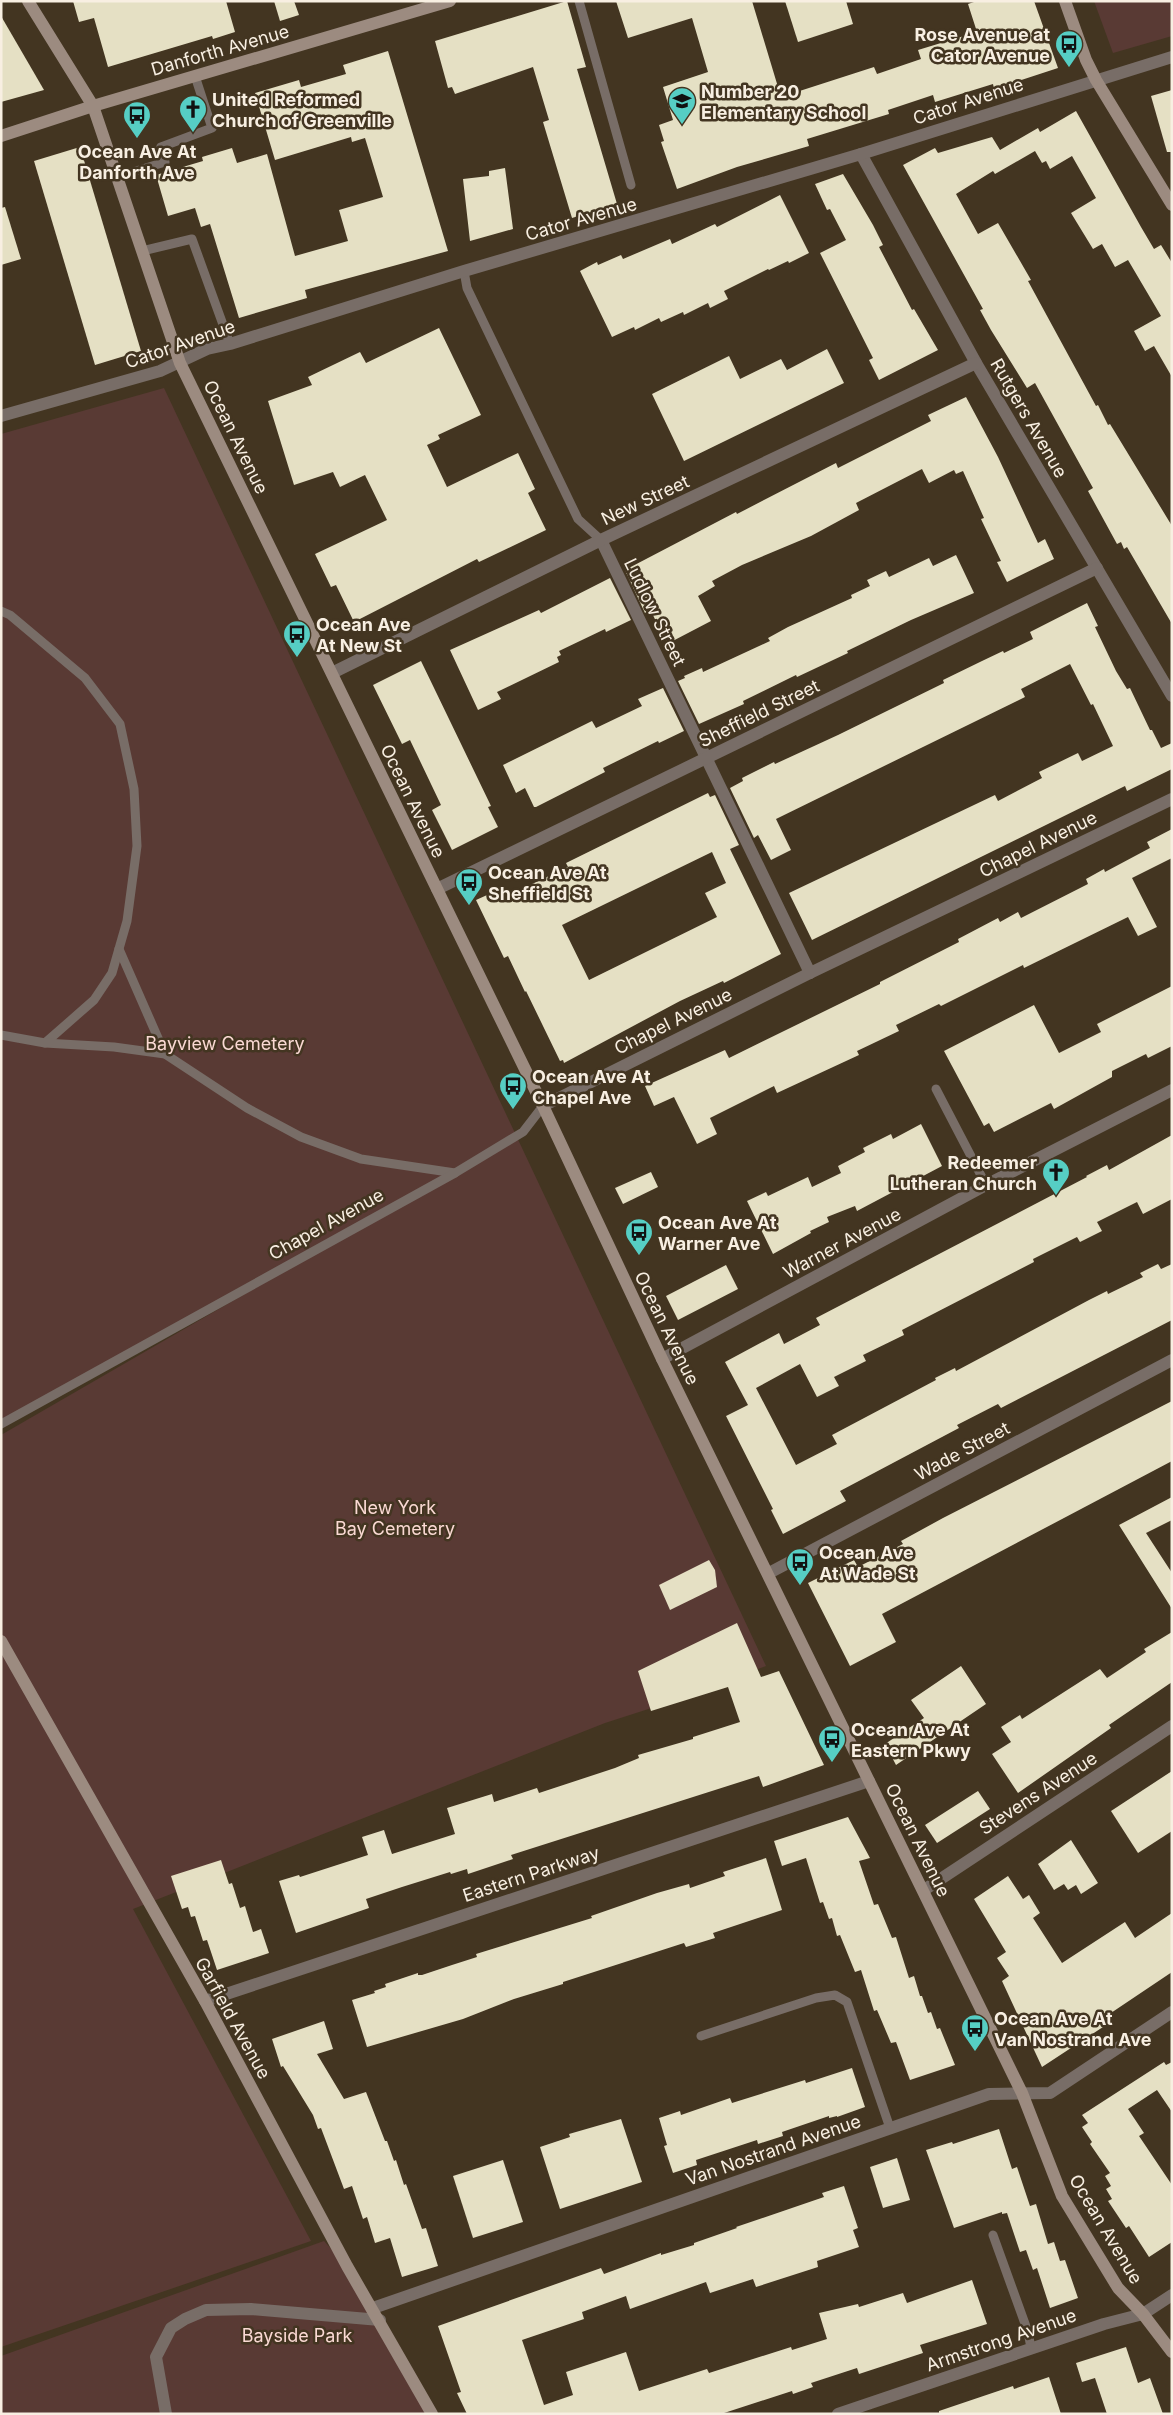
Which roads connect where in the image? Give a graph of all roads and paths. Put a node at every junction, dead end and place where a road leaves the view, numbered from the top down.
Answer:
1 (28, 1) edge
2 (450, 1) edge
3 (580, 1) edge
4 (1065, 1) edge
5 (1172, 57) edge
6 (195, 76) junction
7 (1096, 80) junction
8 (93, 106) junction
9 (1, 136) edge
10 (861, 154) junction
11 (117, 177) junction
12 (631, 184) dead end
13 (1172, 206) edge
14 (142, 250) junction
15 (464, 271) junction
16 (230, 344) junction
17 (180, 362) junction
18 (976, 363) junction
19 (1, 416) edge
20 (601, 540) junction
21 (1096, 568) junction
22 (1, 611) edge
23 (332, 673) junction
24 (1172, 696) edge
25 (705, 758) junction
26 (1172, 799) edge
27 (437, 889) junction
28 (119, 949) junction
29 (810, 973) junction
30 (1, 1035) edge
31 (45, 1043) junction
32 (165, 1054) junction
33 (936, 1089) dead end
34 (1172, 1090) edge
35 (543, 1106) junction
36 (456, 1173) junction
37 (986, 1185) junction
38 (662, 1360) junction
39 (1172, 1360) edge
40 (1, 1424) edge
41 (769, 1573) junction
42 (1, 1641) edge
43 (1172, 1726) edge
44 (869, 1781) junction
45 (924, 1890) junction
46 (205, 2001) junction
47 (1172, 2012) edge
48 (701, 2036) dead end
49 (1022, 2093) junction
50 (890, 2128) junction
51 (992, 2235) dead end
52 (1172, 2295) edge
53 (373, 2308) junction
54 (1143, 2314) junction
55 (380, 2320) junction
56 (1031, 2348) junction
57 (1172, 2352) edge
58 (166, 2414) edge
59 (432, 2414) edge
60 (838, 2414) edge

1 - 8 street, Ocean Avenue
2 - 6 street, Danforth Avenue
3 - 12 lane
4 - 7 street
5 - 7 street, Cator Avenue
6 - 8 street, Danforth Avenue
6 - 11 lane
7 - 10 street, Cator Avenue
7 - 13 street
8 - 9 street, Danforth Avenue
8 - 11 street, Ocean Avenue
10 - 15 street, Cator Avenue
10 - 18 street, Rutgers Avenue
11 - 14 street, Ocean Avenue
14 - 16 lane
14 - 17 street, Ocean Avenue
15 - 16 street, Cator Avenue
15 - 20 lane, Ludlow Street
16 - 17 street, Cator Avenue
17 - 19 street, Cator Avenue
17 - 23 street, Ocean Avenue
18 - 20 street, New Street
18 - 21 street, Rutgers Avenue
20 - 23 street, New Street
20 - 25 street, Ludlow Street
21 - 24 street, Rutgers Avenue
21 - 25 street, Sheffield Street
22 - 28 lane
23 - 27 street, Ocean Avenue
25 - 27 street, Sheffield Street
25 - 29 street, Ludlow Street
26 - 29 street, Chapel Avenue
27 - 35 street, Ocean Avenue
28 - 31 lane
28 - 32 lane
29 - 35 street, Chapel Avenue
30 - 31 lane
31 - 32 lane
32 - 36 lane
33 - 37 lane
34 - 37 street, Warner Avenue
35 - 36 lane, Chapel Avenue
35 - 38 street, Ocean Avenue
36 - 40 lane, Chapel Avenue
37 - 38 street, Warner Avenue
38 - 41 street, Ocean Avenue
39 - 41 street, Wade Street
41 - 44 street, Ocean Avenue
42 - 46 street, Garfield Avenue
43 - 45 street, Stevens Avenue
44 - 45 street, Ocean Avenue
44 - 46 street, Eastern Parkway
45 - 49 street, Ocean Avenue
46 - 53 street, Garfield Avenue
47 - 49 street, Van Nostrand Avenue
48 - 50 lane
49 - 50 street, Van Nostrand Avenue
49 - 54 street, Ocean Avenue
50 - 53 street, Van Nostrand Avenue
51 - 56 lane
52 - 54 street, Armstrong Avenue
53 - 55 street, Garfield Avenue
54 - 56 street, Armstrong Avenue
54 - 57 street, Ocean Avenue
55 - 58 street
55 - 59 street, Garfield Avenue
56 - 60 street, Armstrong Avenue

